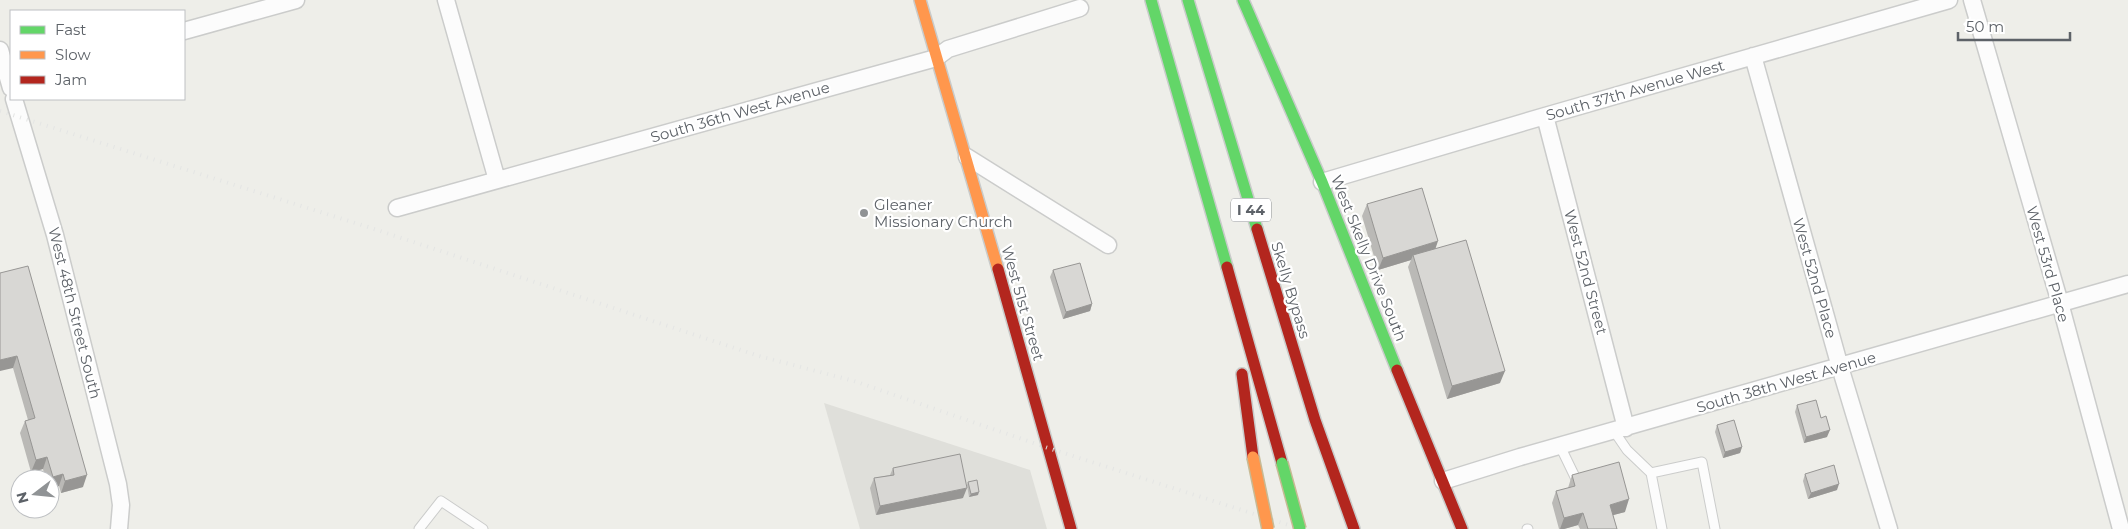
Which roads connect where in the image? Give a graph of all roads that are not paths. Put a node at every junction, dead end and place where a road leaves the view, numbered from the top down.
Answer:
1 (296, 0) edge
2 (446, 0) edge
3 (920, 0) edge
4 (1151, 0) edge
5 (1188, 0) edge
6 (1243, 0) edge
7 (1949, 0) edge
8 (1972, 0) edge
9 (1080, 8) dead end
10 (185, 30) edge
11 (0, 50) edge
12 (1753, 56) junction
13 (936, 58) junction
14 (10, 81) edge
15 (14, 100) edge
16 (1545, 116) junction
17 (967, 157) junction
18 (498, 180) junction
19 (1322, 182) junction
20 (397, 208) dead end
21 (1108, 245) dead end
22 (1229, 281) junction
23 (2128, 284) edge
24 (2060, 303) junction
25 (1840, 367) junction
26 (1620, 430) junction
27 (1560, 446) junction
28 (1651, 473) junction
29 (1576, 479) edge
30 (1443, 481) junction
31 (119, 529) edge
32 (418, 529) edge
33 (484, 529) edge
34 (1071, 529) edge
35 (1268, 529) edge
36 (1300, 529) edge
37 (1354, 529) edge
38 (1462, 529) edge
39 (1662, 529) edge
40 (1715, 529) edge
41 (1889, 529) edge
42 (2121, 529) edge

1 - 10 street
2 - 18 street
3 - 13 main road, West 51st Street
4 - 22 main road, I 44
5 - 37 main road, Skelly Bypass / I 44
6 - 19 main road, West Skelly Drive South
7 - 12 street, South 37th Avenue West
8 - 24 street, West 53rd Place
9 - 13 street, South 36th West Avenue
11 - 14 street
12 - 16 street, South 37th Avenue West
12 - 25 street, West 52nd Place
13 - 17 main road, West 51st Street
13 - 18 street, South 36th West Avenue
15 - 31 street, West 48th Street South
16 - 19 street, South 37th Avenue West
16 - 26 street, West 52nd Street
17 - 21 street
17 - 34 main road, West 51st Street
18 - 20 street, South 36th West Avenue
19 - 30 main road, West Skelly Drive South
22 - 35 main road, bridge
22 - 36 main road, I 44, bridge
23 - 24 street, South 38th West Avenue
24 - 25 street, South 38th West Avenue
24 - 42 street, West 53rd Place
25 - 26 street, South 38th West Avenue
25 - 41 street, West 52nd Place
26 - 27 street, South 38th West Avenue
26 - 28 lane
27 - 29 lane
27 - 30 street, South 38th West Avenue
28 - 39 lane
28 - 40 lane
30 - 38 main road, West Skelly Drive South
32 - 33 lane

